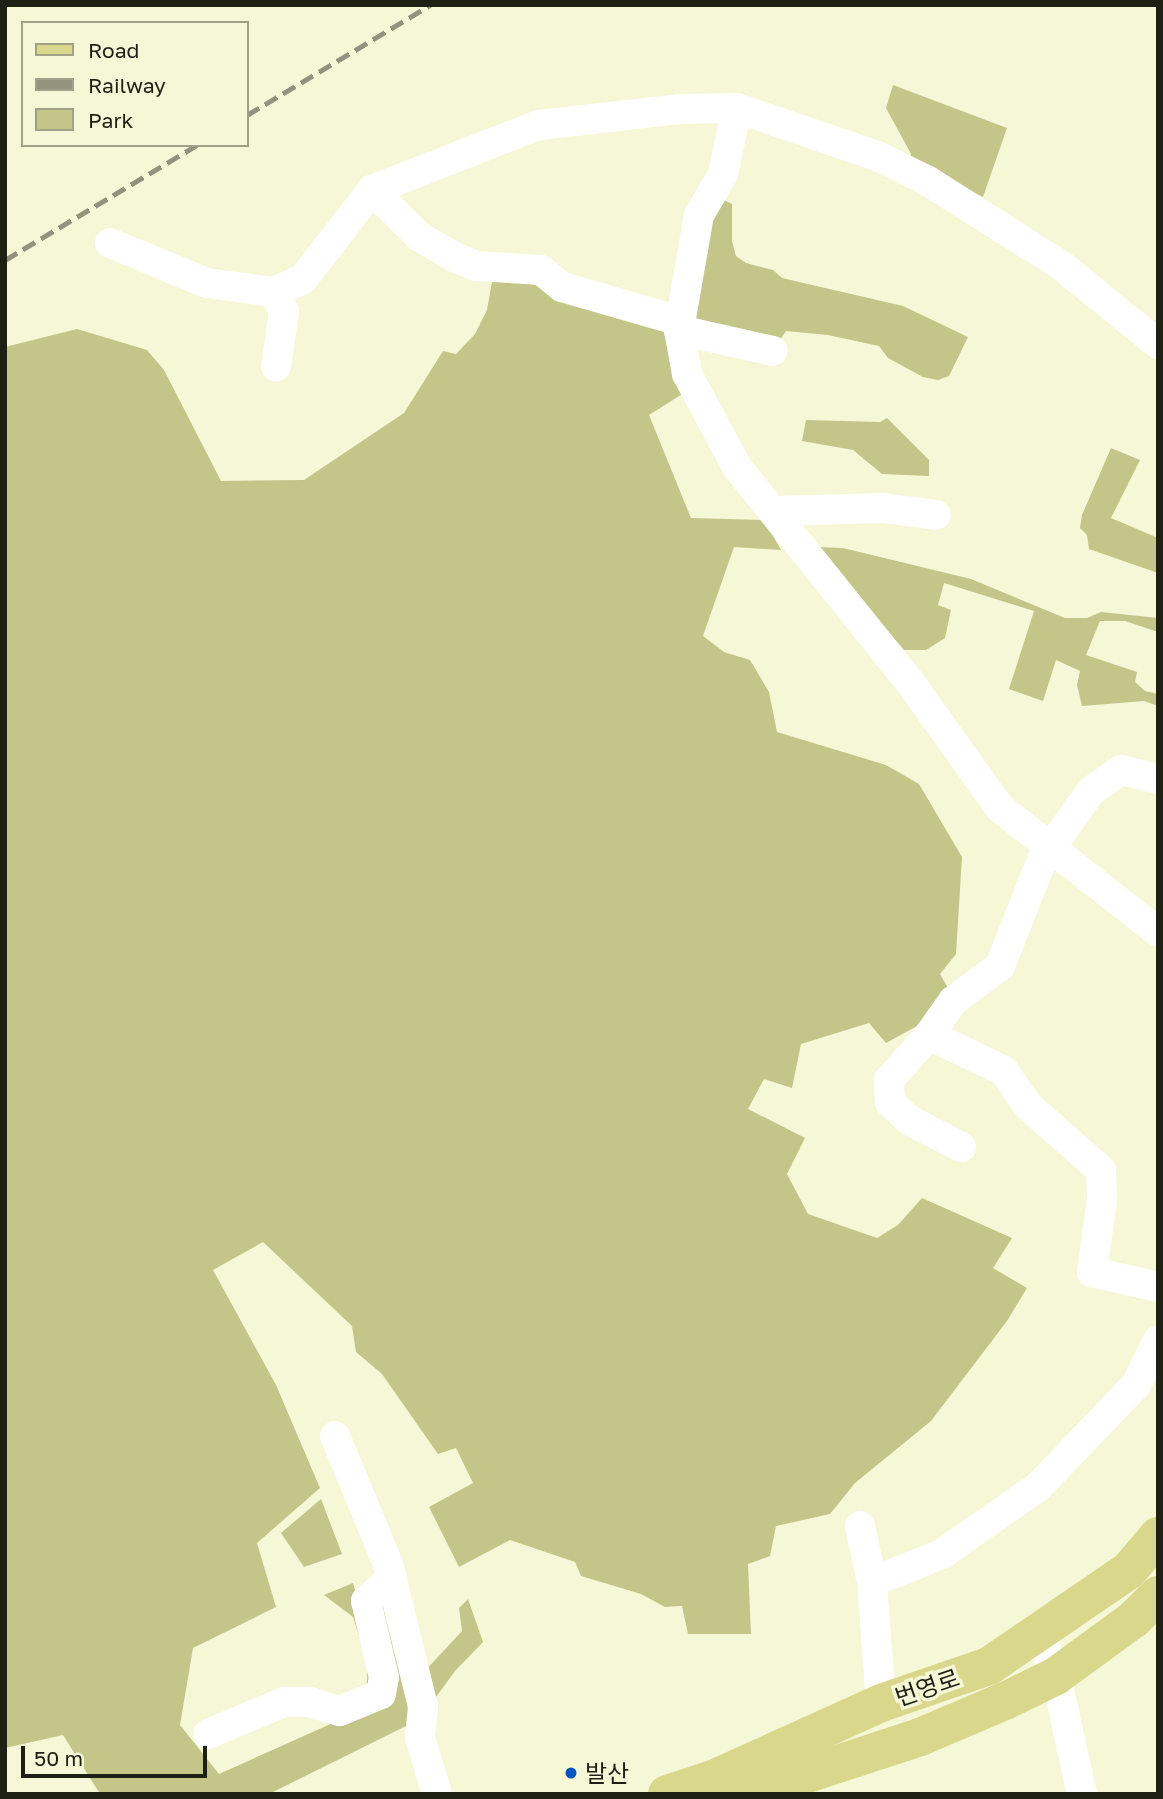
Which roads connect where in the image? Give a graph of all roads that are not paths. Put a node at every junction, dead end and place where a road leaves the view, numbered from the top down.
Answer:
1 (737, 108) junction
2 (372, 190) junction
3 (110, 243) dead end
4 (274, 292) junction
5 (679, 326) junction
6 (1158, 344) edge
7 (773, 351) dead end
8 (276, 366) dead end
9 (774, 510) junction
10 (936, 515) dead end
11 (1158, 779) edge
12 (1047, 847) junction
13 (1158, 932) edge
14 (929, 1035) junction
15 (961, 1147) dead end
16 (1158, 1287) edge
17 (1158, 1340) edge
18 (335, 1436) dead end
19 (860, 1526) dead end
20 (1158, 1536) edge
21 (392, 1577) junction
22 (872, 1582) junction
23 (1158, 1595) edge
24 (1039, 1633) junction
25 (1056, 1676) junction
26 (881, 1703) junction
27 (208, 1734) dead end
28 (437, 1794) edge
29 (667, 1794) edge
30 (746, 1794) edge
31 (1082, 1794) edge

1 - 2 street
1 - 5 street
1 - 6 street
2 - 4 street
2 - 5 street
3 - 4 street
4 - 8 street
5 - 7 street
5 - 9 street
9 - 10 street
9 - 12 street
11 - 12 street
12 - 13 street
12 - 14 street
14 - 15 street
14 - 16 street
17 - 22 street
18 - 21 street
19 - 22 street
20 - 24 main road, 번영로
21 - 27 street
21 - 28 street
22 - 26 street
23 - 25 main road, 번영로
24 - 25 street
24 - 26 main road, 번영로
25 - 30 main road, 번영로
25 - 31 street
26 - 29 main road, 번영로

